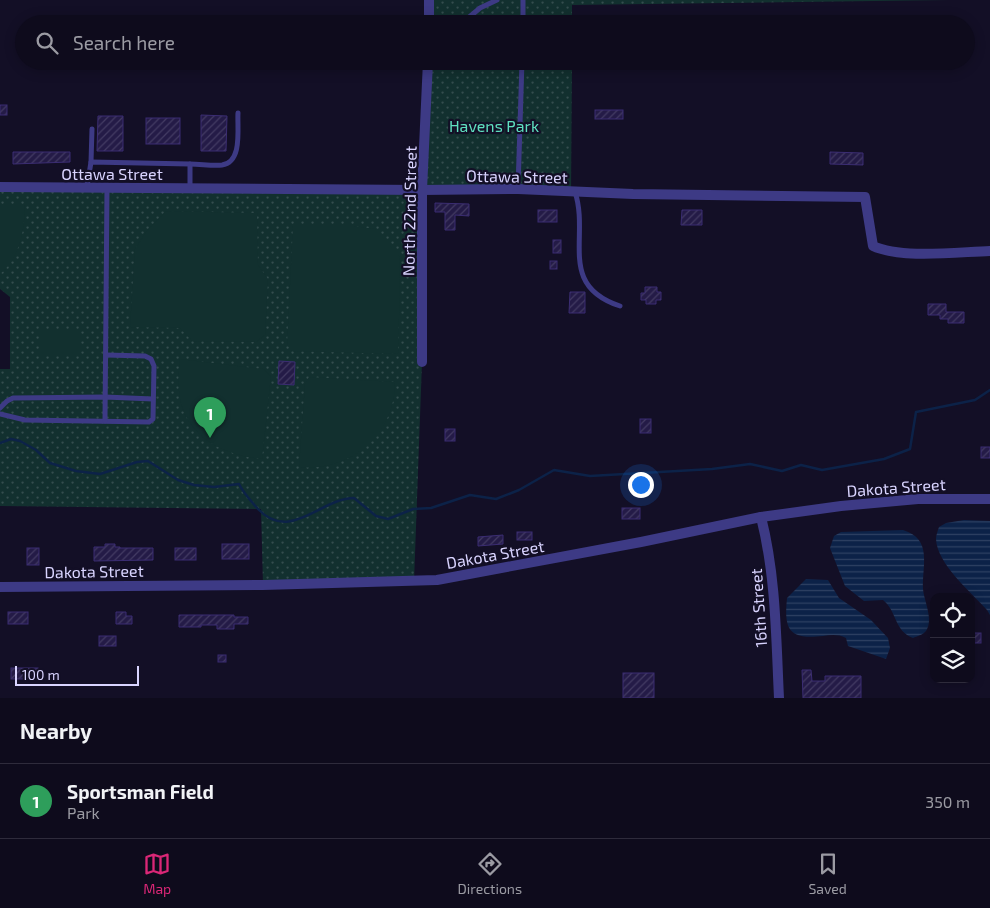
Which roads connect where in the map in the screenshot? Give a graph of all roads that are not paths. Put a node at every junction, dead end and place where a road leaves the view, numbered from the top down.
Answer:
1 (429, 0) edge
2 (496, 0) edge
3 (524, 0) edge
4 (428, 15) edge
5 (472, 15) edge
6 (523, 15) edge
7 (430, 70) edge
8 (522, 70) edge
9 (238, 113) dead end
10 (92, 129) dead end
11 (91, 162) junction
12 (190, 164) junction
13 (0, 187) edge
14 (87, 187) junction
15 (107, 187) junction
16 (190, 188) junction
17 (518, 189) junction
18 (422, 190) junction
19 (575, 192) junction
20 (990, 251) edge
21 (620, 306) dead end
22 (106, 355) junction
23 (422, 362) dead end
24 (105, 397) junction
25 (153, 399) junction
26 (0, 408) edge
27 (0, 414) edge
28 (105, 422) junction
29 (990, 499) edge
30 (761, 517) junction
31 (0, 587) edge
32 (779, 698) edge

1 - 4 street
2 - 5 lane
3 - 6 lane
7 - 18 street, North 22nd Street
8 - 17 lane
9 - 12 lane
10 - 11 lane
11 - 12 lane
11 - 14 lane
12 - 16 lane
13 - 14 street, Ottawa Street
14 - 15 street, Ottawa Street
15 - 16 street, Ottawa Street
15 - 22 lane
16 - 18 street, Ottawa Street
17 - 18 street, Ottawa Street
17 - 19 street, Ottawa Street
18 - 23 street, North 22nd Street
19 - 20 street, Ottawa Street
19 - 21 lane
22 - 24 lane
22 - 25 lane
24 - 25 lane
24 - 26 lane
24 - 28 lane
25 - 28 lane
27 - 28 lane
29 - 30 street, Dakota Street
30 - 31 street, Dakota Street
30 - 32 street, 16th Street

